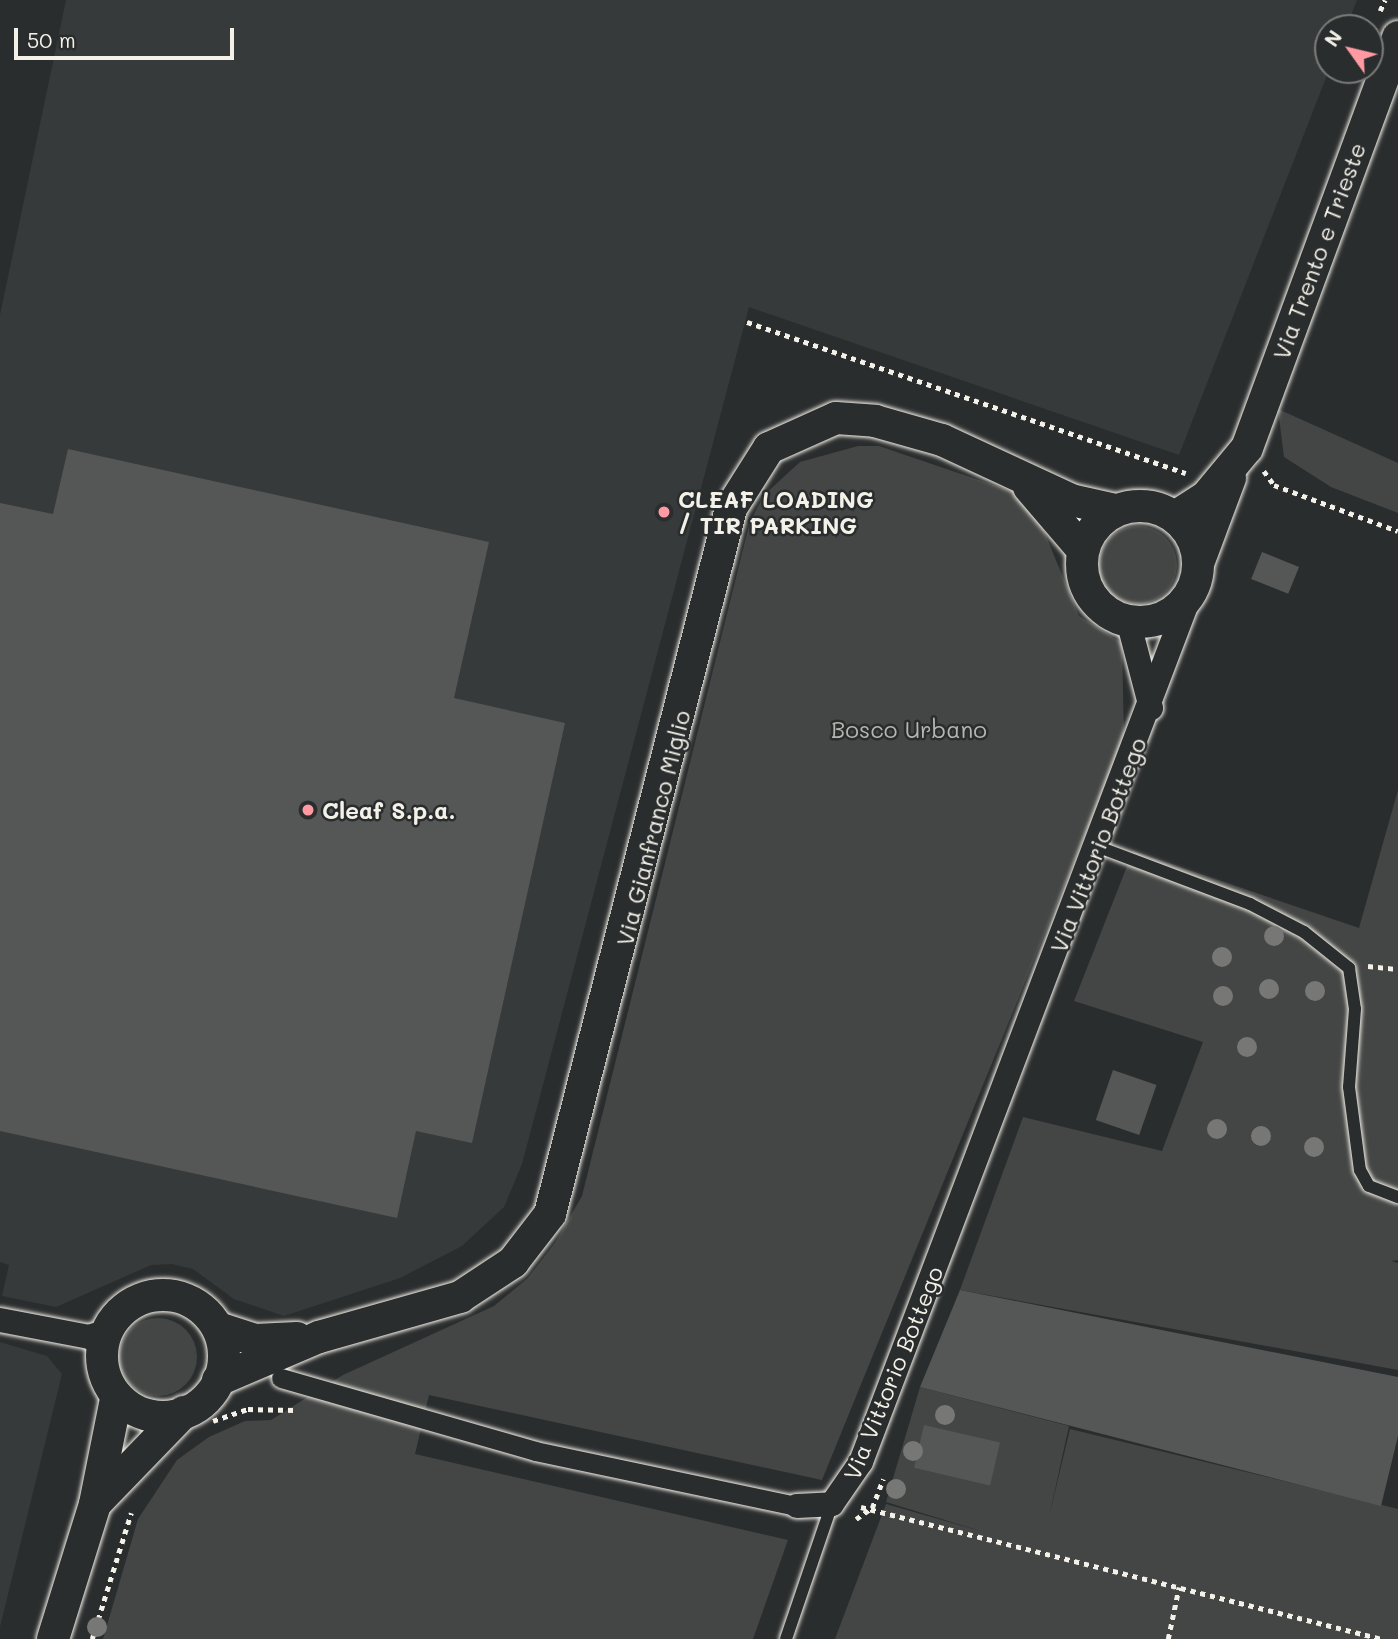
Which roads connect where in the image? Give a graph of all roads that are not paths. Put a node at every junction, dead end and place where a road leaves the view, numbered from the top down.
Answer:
1 (1398, 37) edge
2 (1241, 456) junction
3 (1021, 478) junction
4 (1115, 510) junction
5 (1175, 517) junction
6 (1082, 549) junction
7 (1196, 574) junction
8 (1129, 624) junction
9 (1151, 709) junction
10 (1096, 846) junction
11 (1398, 1197) edge
12 (0, 1320) edge
13 (218, 1328) junction
14 (107, 1331) junction
15 (319, 1337) junction
16 (281, 1378) dead end
17 (218, 1380) junction
18 (116, 1399) junction
19 (193, 1419) junction
20 (95, 1504) junction
21 (832, 1504) junction
22 (797, 1506) joint
23 (53, 1639) edge
24 (786, 1639) edge

1 - 2 street, Via Trento e Trieste
2 - 5 street, Via Trento e Trieste
2 - 7 street, Via Trento e Trieste
3 - 4 street, Via Gianfranco Miglio
3 - 6 street, Via Gianfranco Miglio
3 - 15 street, Via Gianfranco Miglio
4 - 5 street
4 - 6 street
5 - 7 street
6 - 8 street
7 - 8 street
7 - 9 street, Via Vittorio Bottego
8 - 9 street, Via Vittorio Bottego
9 - 10 street, Via Vittorio Bottego
10 - 11 lane
10 - 21 street, Via Vittorio Bottego
12 - 14 street
13 - 14 street
13 - 15 street, Via Gianfranco Miglio
13 - 17 street
14 - 18 street
15 - 17 street, Via Gianfranco Miglio
16 - 22 street, Via Vittorio Bottego
17 - 19 street
18 - 19 street
18 - 20 street
19 - 20 street
20 - 23 street
21 - 22 street, Via Vittorio Bottego
21 - 24 lane

